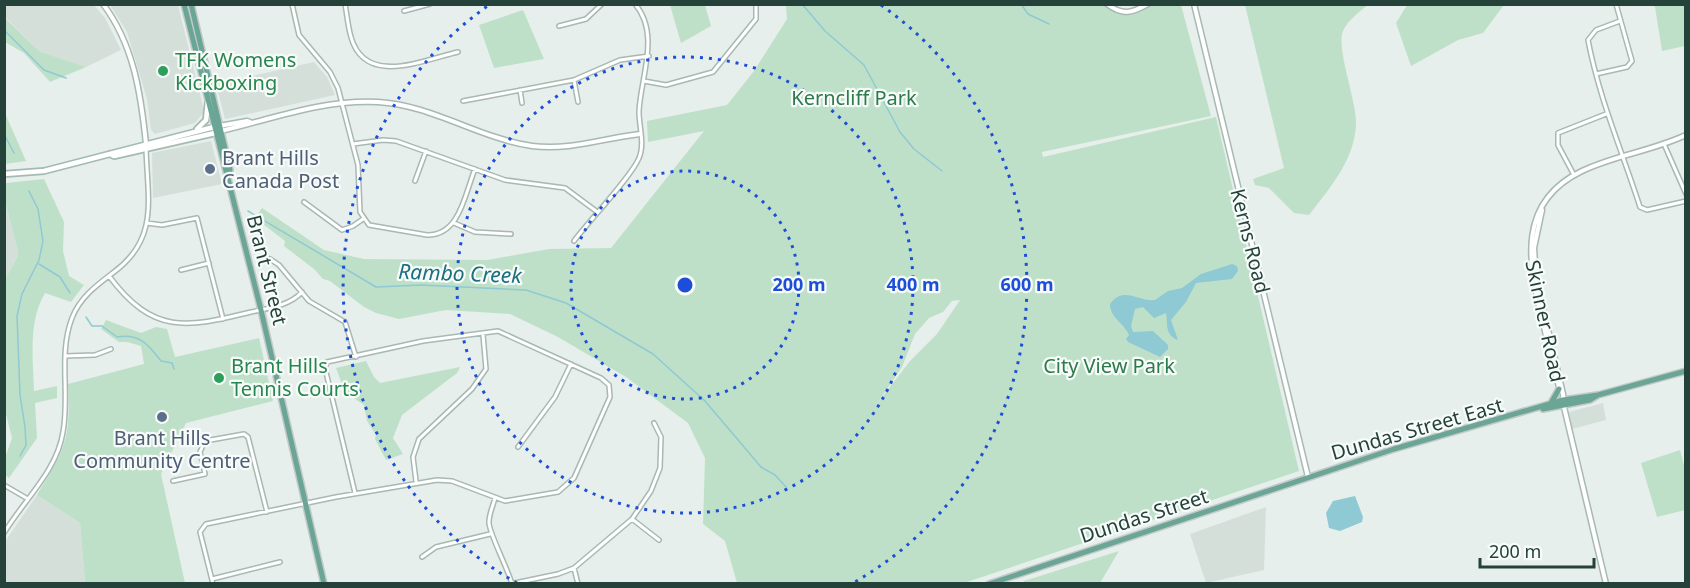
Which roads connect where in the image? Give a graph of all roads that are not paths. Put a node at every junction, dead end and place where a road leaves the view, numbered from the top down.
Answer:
1 (103, 4) edge
2 (184, 4) edge
3 (191, 4) edge
4 (292, 4) edge
5 (345, 4) edge
6 (430, 4) edge
7 (602, 4) edge
8 (635, 4) edge
9 (756, 4) edge
10 (1107, 4) edge
11 (1148, 4) edge
12 (1194, 4) edge
13 (1616, 4) edge
14 (404, 11) dead end
15 (1620, 21) junction
16 (559, 26) dead end
17 (458, 52) dead end
18 (649, 56) junction
19 (1596, 74) junction
20 (574, 80) junction
21 (644, 81) junction
22 (520, 90) junction
23 (463, 101) dead end
24 (208, 102) junction
25 (342, 102) junction
26 (578, 102) dead end
27 (522, 103) dead end
28 (1606, 114) junction
29 (217, 130) junction
30 (192, 132) junction
31 (640, 134) junction
32 (1686, 135) edge
33 (353, 144) junction
34 (1664, 144) junction
35 (146, 146) junction
36 (426, 151) junction
37 (1624, 157) junction
38 (474, 169) junction
39 (4, 174) edge
40 (1574, 175) junction
41 (415, 181) dead end
42 (1686, 194) edge
43 (1686, 201) edge
44 (304, 202) dead end
45 (1542, 210) junction
46 (597, 212) junction
47 (363, 219) junction
48 (147, 223) junction
49 (454, 223) junction
50 (511, 234) dead end
51 (574, 241) dead end
52 (270, 259) dead end
53 (209, 263) junction
54 (180, 270) dead end
55 (109, 276) junction
56 (302, 292) junction
57 (261, 310) junction
58 (223, 319) junction
59 (483, 335) junction
60 (111, 349) dead end
61 (65, 356) junction
62 (356, 357) junction
63 (571, 364) junction
64 (1686, 371) edge
65 (1559, 389) junction
66 (1563, 401) junction
67 (1551, 404) junction
68 (1536, 410) junction
69 (654, 423) dead end
70 (518, 447) dead end
71 (1308, 477) junction
72 (173, 481) dead end
73 (416, 482) junction
74 (4, 485) edge
75 (355, 494) junction
76 (495, 498) junction
77 (28, 500) junction
78 (306, 504) junction
79 (267, 512) junction
80 (632, 519) junction
81 (4, 533) edge
82 (490, 534) junction
83 (658, 540) dead end
84 (422, 557) dead end
85 (280, 562) dead end
86 (574, 568) junction
87 (212, 579) junction
88 (511, 583) edge
89 (213, 584) edge
90 (324, 584) edge
91 (578, 584) edge
92 (989, 584) edge
93 (1606, 584) edge

1 - 35 street
2 - 24 main road, Brant Street
3 - 29 main road, Brant Street
4 - 25 street
5 - 17 street
6 - 14 street
7 - 16 street
8 - 18 street
9 - 21 street
10 - 11 street
12 - 71 street, Kerns Road
13 - 15 street
15 - 19 street
15 - 19 street
18 - 20 street
18 - 21 street
19 - 28 street
20 - 22 street
20 - 26 street
21 - 31 street
22 - 23 street
22 - 27 street
24 - 29 main road, Brant Street
24 - 30 main road
25 - 29 street
25 - 31 street
25 - 33 street
28 - 37 street
28 - 40 street
29 - 30 main road
29 - 35 main road
29 - 57 main road, Brant Street
30 - 35 main road
31 - 46 street
32 - 34 street, Skinner Road
33 - 36 street
33 - 47 street
34 - 37 street, Skinner Road
34 - 42 street
35 - 39 main road
35 - 48 street
36 - 38 street
36 - 41 street
37 - 40 street, Skinner Road
37 - 43 street
38 - 46 street
38 - 49 street
40 - 45 street, Skinner Road
44 - 47 street
45 - 65 street, Skinner Road
45 - 66 street, Skinner Road
46 - 51 street
47 - 49 street
48 - 53 street
48 - 55 street
49 - 50 street
52 - 56 street
53 - 54 street
53 - 58 street
55 - 58 street
55 - 61 street
56 - 57 street
56 - 62 street
57 - 58 street
57 - 78 main road, Brant Street
59 - 62 street
59 - 63 street
59 - 73 street
60 - 61 street
61 - 77 street
62 - 75 street
63 - 70 street
63 - 76 street
64 - 66 main road, Dundas Street East
65 - 66 street, Skinner Road
65 - 67 main road
66 - 67 main road, Dundas Street East
66 - 68 main road, Dundas Street East
66 - 93 street
67 - 68 main road, Dundas Street East
68 - 71 main road, Dundas Street East
69 - 80 street
71 - 92 main road, Dundas Street
72 - 79 street
73 - 75 street
73 - 76 street
74 - 77 street
75 - 78 street
76 - 82 street
77 - 81 street
78 - 79 street
78 - 90 main road, Brant Street
79 - 87 street
80 - 83 street
80 - 86 street
82 - 84 street
82 - 88 street
85 - 87 street
86 - 88 street
86 - 91 street
87 - 89 street

